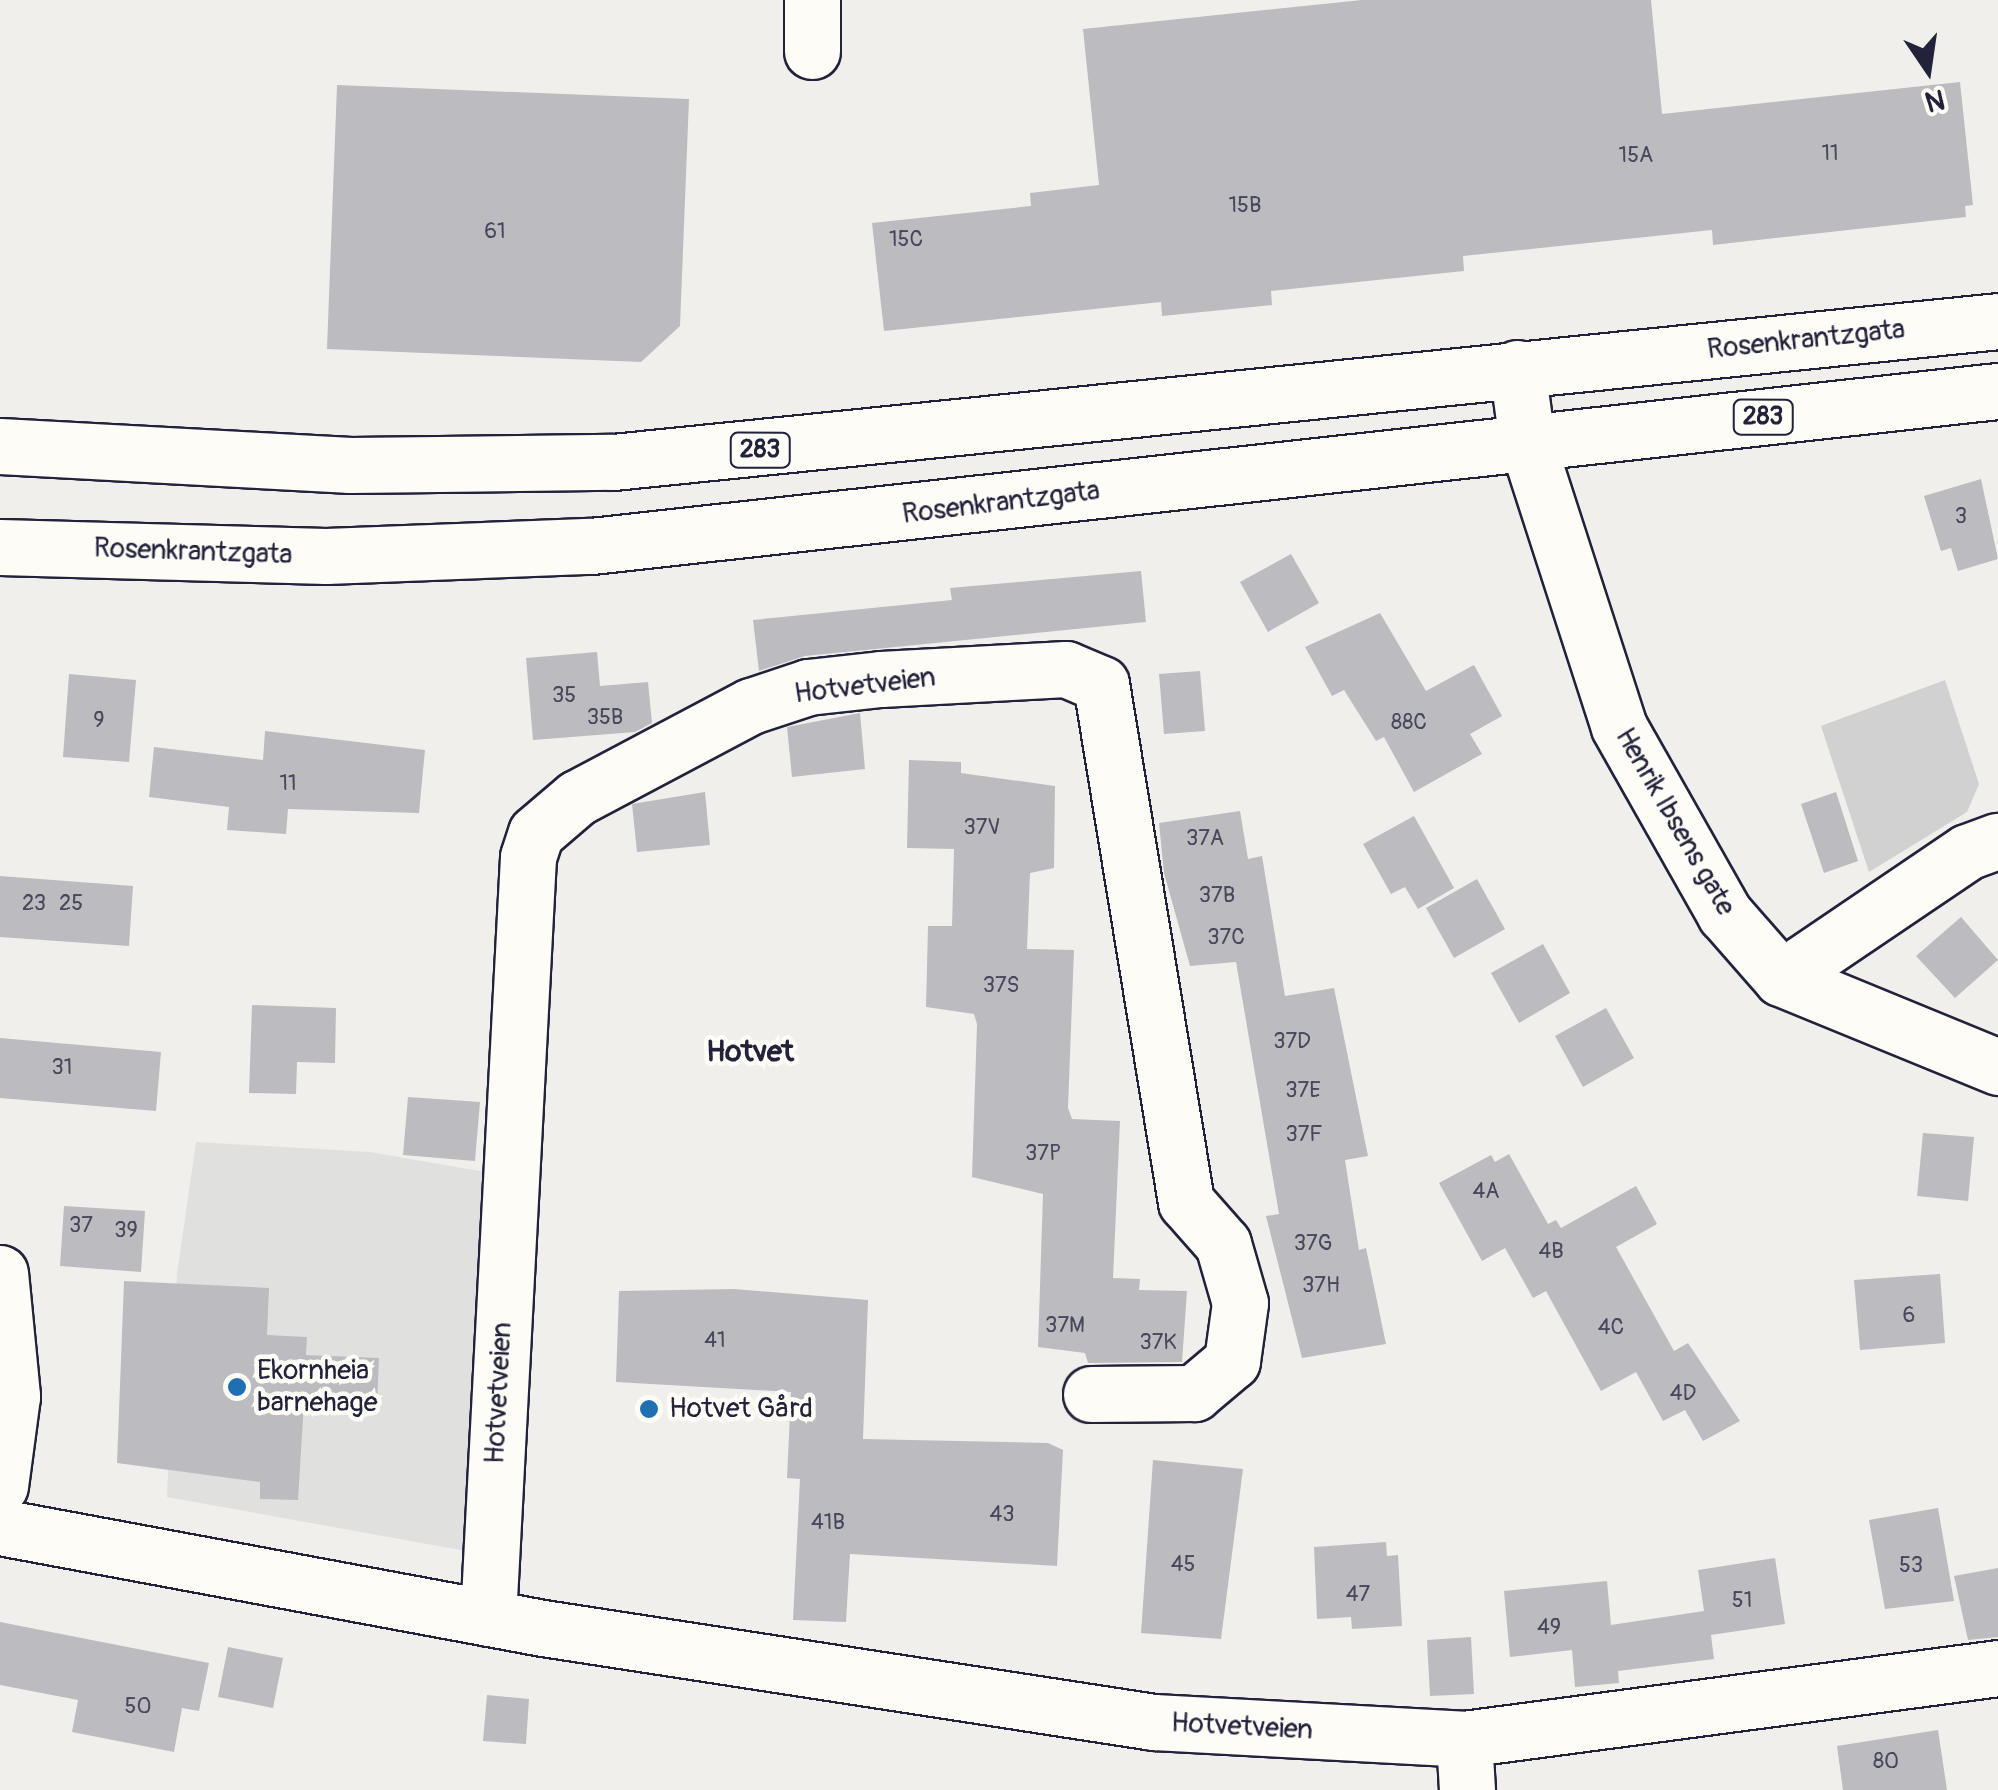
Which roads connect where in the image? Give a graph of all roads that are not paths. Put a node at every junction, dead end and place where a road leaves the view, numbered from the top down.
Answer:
1 (1998, 321) edge
2 (1517, 368) junction
3 (1998, 391) edge
4 (1527, 442) junction
5 (0, 446) edge
6 (0, 547) edge
7 (1998, 842) edge
8 (1781, 978) junction
9 (1998, 1067) edge
10 (0, 1273) edge
11 (1091, 1394) dead end
12 (0, 1486) edge
13 (0, 1527) edge
14 (488, 1618) junction
15 (1998, 1668) edge
16 (1466, 1765) edge

1 - 2 street, Rosenkrantzgata / 283
2 - 4 street, Henrik Ibsens gate
2 - 5 street, Rosenkrantzgata / 283
3 - 4 street, Rosenkrantzgata / 283
4 - 6 street, Rosenkrantzgata / 283
4 - 8 street, Henrik Ibsens gate
7 - 8 street
8 - 9 street, Henrik Ibsens gate
10 - 12 street
11 - 14 street, Hotvetveien
13 - 14 street, Hotvetveien
14 - 16 street, Hotvetveien
15 - 16 street, Hotvetveien

